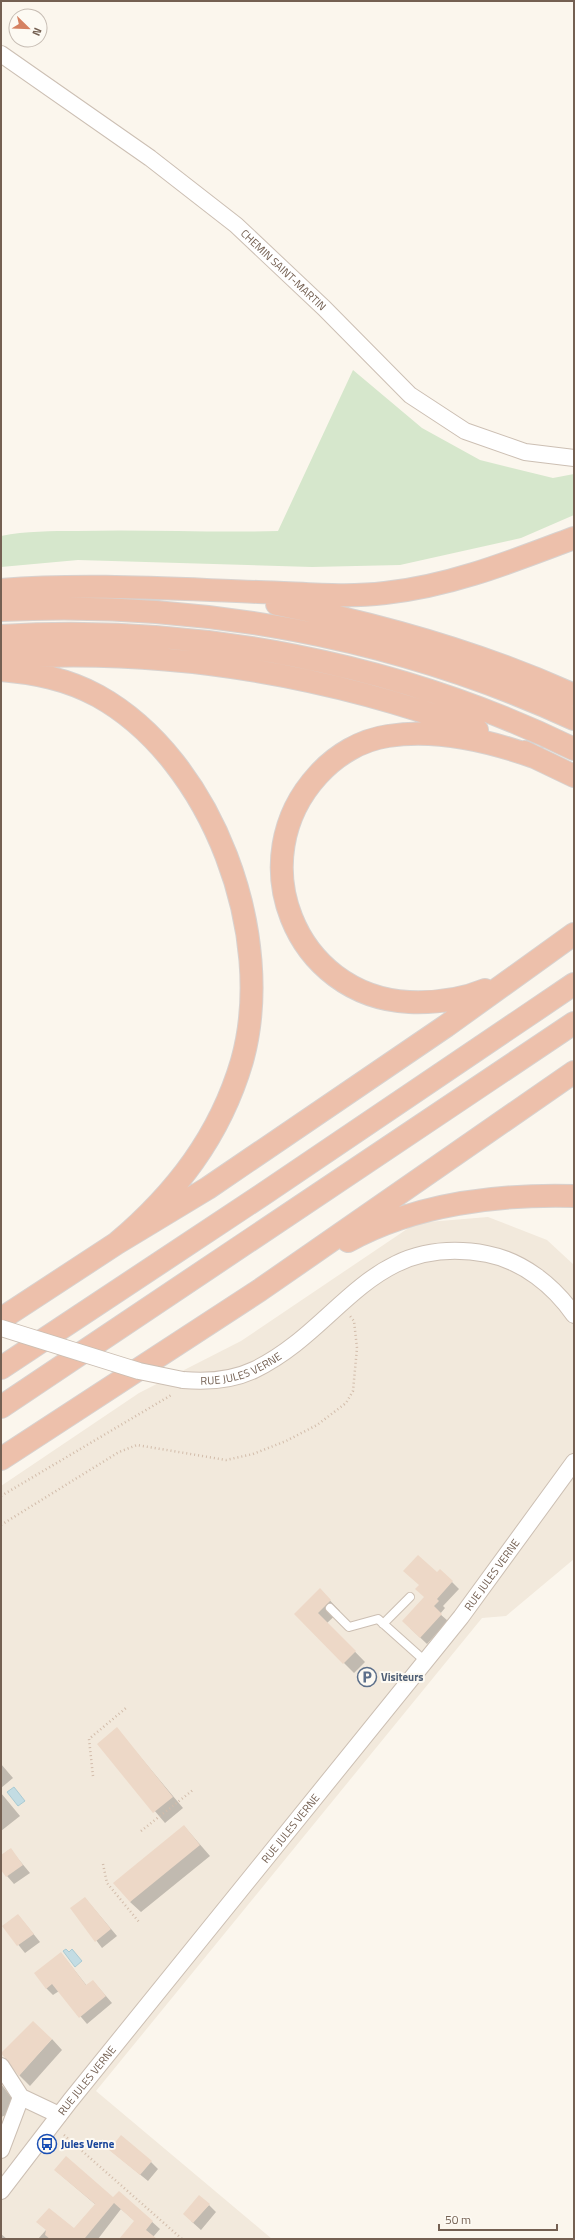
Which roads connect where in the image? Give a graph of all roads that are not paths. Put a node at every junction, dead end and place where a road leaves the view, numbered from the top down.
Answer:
1 (1, 54) edge
2 (574, 458) edge
3 (574, 538) edge
4 (129, 588) junction
5 (1, 590) edge
6 (1, 610) edge
7 (1, 636) edge
8 (1, 658) edge
9 (1, 670) edge
10 (574, 695) edge
11 (574, 719) edge
12 (574, 748) edge
13 (537, 758) junction
14 (574, 776) edge
15 (574, 934) edge
16 (512, 977) junction
17 (574, 984) edge
18 (574, 1023) edge
19 (574, 1072) edge
20 (574, 1196) edge
21 (117, 1243) junction
22 (260, 1290) junction
23 (574, 1315) edge
24 (1, 1319) edge
25 (1, 1328) edge
26 (1, 1368) edge
27 (1, 1407) edge
28 (1, 1460) edge
29 (574, 1462) edge
30 (410, 1597) dead end
31 (330, 1608) dead end
32 (384, 1624) junction
33 (425, 1661) junction
34 (1, 2066) edge
35 (21, 2096) junction
36 (56, 2120) junction
37 (1, 2150) edge
38 (1, 2191) edge

1 - 2 street, CHEMIN SAINT-MARTIN
3 - 4 highway
4 - 5 highway
4 - 10 highway
6 - 11 highway
7 - 12 highway
8 - 13 highway
9 - 21 highway
13 - 14 highway
13 - 16 highway
15 - 16 highway
16 - 21 highway
17 - 26 highway
18 - 27 highway
19 - 22 highway
20 - 22 highway
21 - 24 highway
22 - 28 highway
23 - 25 street, RUE JULES VERNE, bridge
29 - 33 street, RUE JULES VERNE
30 - 32 lane
31 - 32 lane
32 - 33 lane
33 - 36 street, RUE JULES VERNE
34 - 35 street
35 - 36 street
35 - 37 street
36 - 38 street, RUE JULES VERNE

